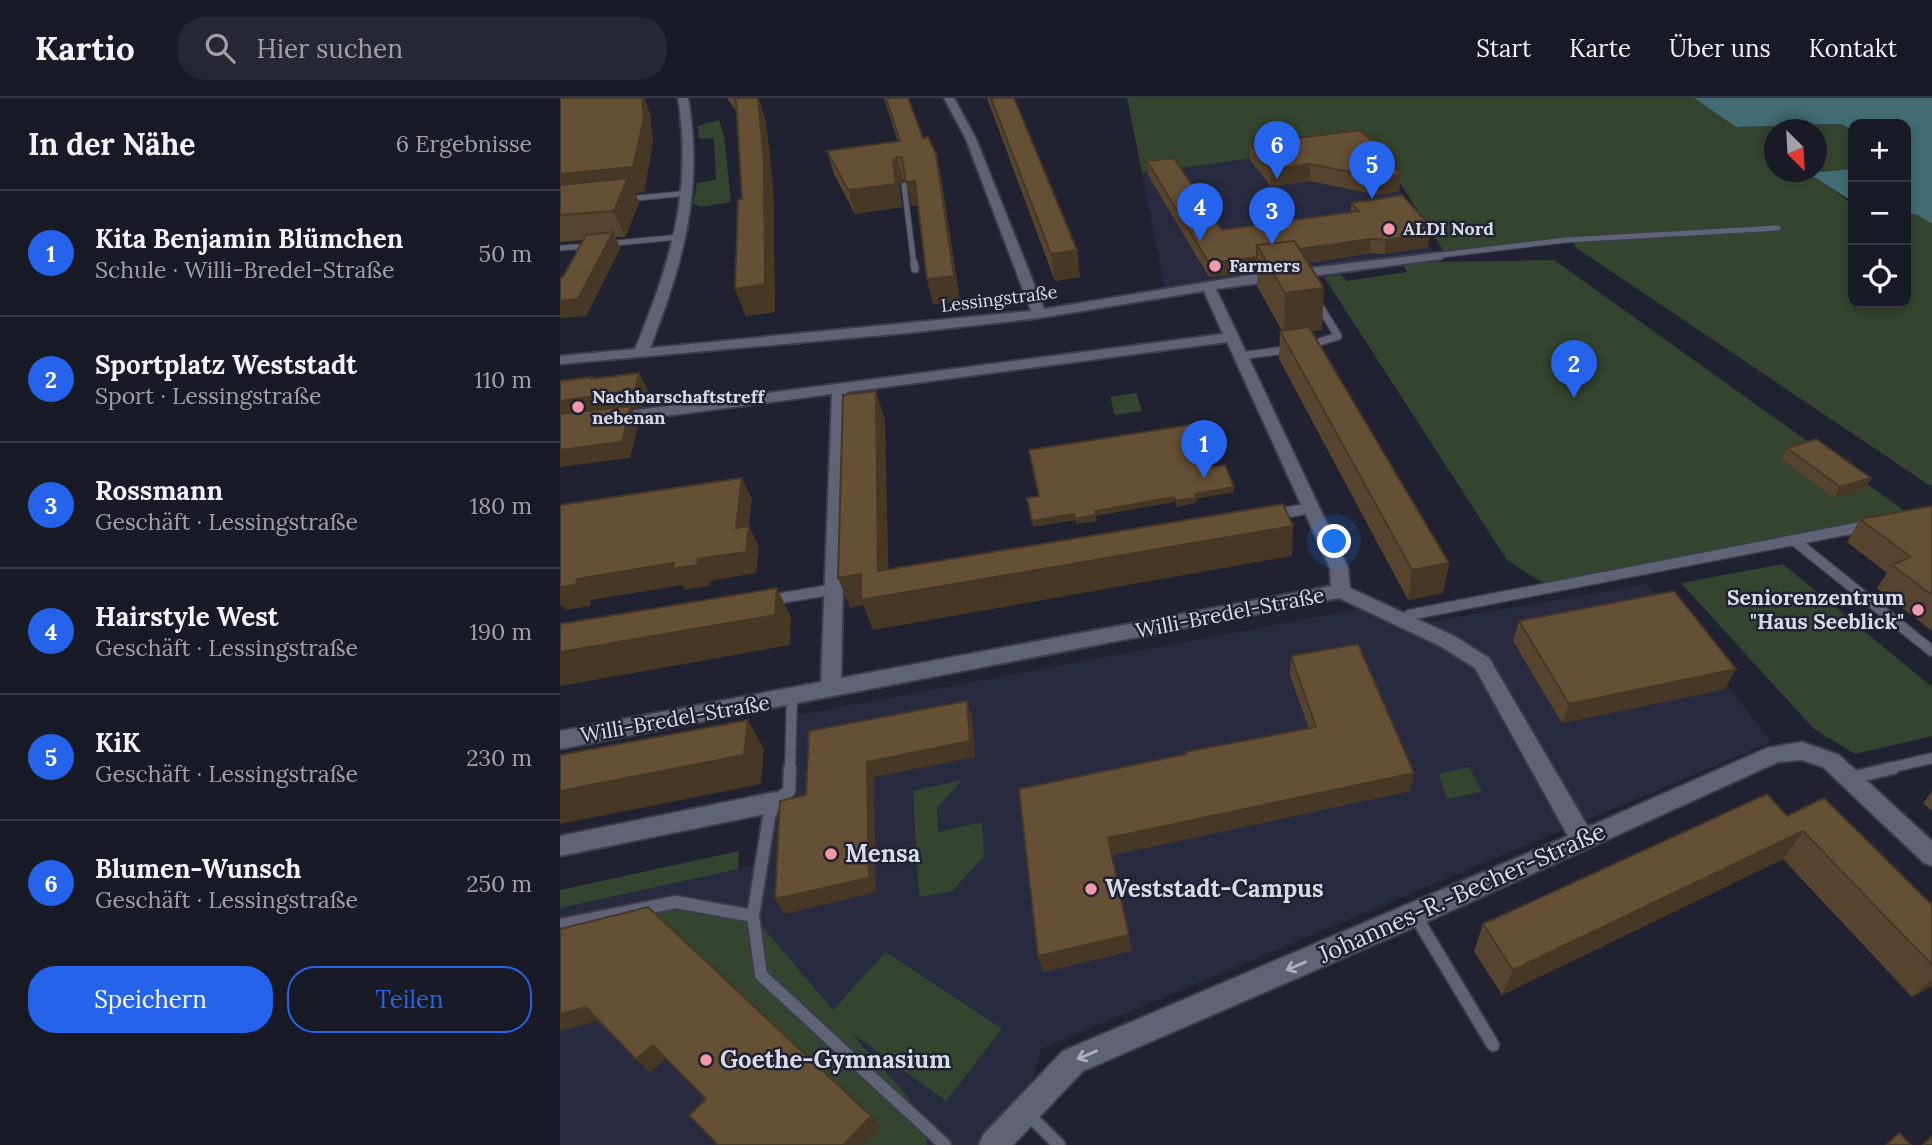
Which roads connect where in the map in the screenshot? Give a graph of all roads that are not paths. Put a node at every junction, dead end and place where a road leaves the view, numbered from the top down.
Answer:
1 (682, 98) edge
2 (949, 98) edge
3 (904, 185) edge
4 (689, 193) junction
5 (614, 201) edge
6 (1778, 228) dead end
7 (679, 237) junction
8 (560, 248) edge
9 (1440, 255) joint
10 (915, 269) dead end
11 (1208, 286) junction
12 (1312, 294) edge
13 (1039, 314) junction
14 (1231, 337) junction
15 (640, 354) junction
16 (1240, 356) junction
17 (560, 360) edge
18 (840, 388) junction
19 (560, 425) edge
20 (1311, 508) junction
21 (1272, 515) edge
22 (1876, 524) edge
23 (1795, 541) junction
24 (835, 589) junction
25 (1342, 591) junction
26 (755, 603) edge
27 (1402, 622) junction
28 (1932, 651) edge
29 (831, 690) junction
30 (792, 698) junction
31 (560, 740) edge
32 (1932, 758) edge
33 (1851, 778) junction
34 (775, 802) junction
35 (1583, 840) junction
36 (560, 846) edge
37 (1932, 856) edge
38 (1415, 915) junction
39 (753, 916) junction
40 (560, 925) edge
41 (1493, 1045) dead end
42 (1024, 1110) junction
43 (945, 1145) edge
44 (993, 1145) edge
45 (1059, 1145) edge

1 - 4 street
2 - 13 street
3 - 10 lane
4 - 5 lane
4 - 7 street
6 - 9 lane
7 - 8 lane
7 - 15 street
9 - 11 street, Lessingstraße
11 - 13 street, Lessingstraße
11 - 14 street, Willi-Bredel-Straße
12 - 16 lane
13 - 15 street, Lessingstraße
14 - 16 street, Willi-Bredel-Straße
14 - 18 street
15 - 17 street, Lessingstraße
16 - 20 street, Willi-Bredel-Straße
18 - 19 street
18 - 24 street
20 - 21 lane
20 - 25 street, Willi-Bredel-Straße
22 - 23 lane
23 - 27 lane
23 - 28 lane
24 - 26 lane
24 - 29 street
25 - 27 street
25 - 29 street, Willi-Bredel-Straße
27 - 35 street
29 - 30 street, Willi-Bredel-Straße
30 - 31 street, Willi-Bredel-Straße
30 - 34 lane
32 - 33 lane
33 - 35 street, Johannes-R.-Becher-Straße
33 - 37 street, Johannes-R.-Becher-Straße
34 - 36 street
34 - 39 lane
35 - 38 street, Johannes-R.-Becher-Straße
38 - 41 lane
38 -> 42 street, Johannes-R.-Becher-Straße
39 - 40 lane
39 - 43 lane
42 - 44 street, Johannes-R.-Becher-Straße
42 - 45 lane

